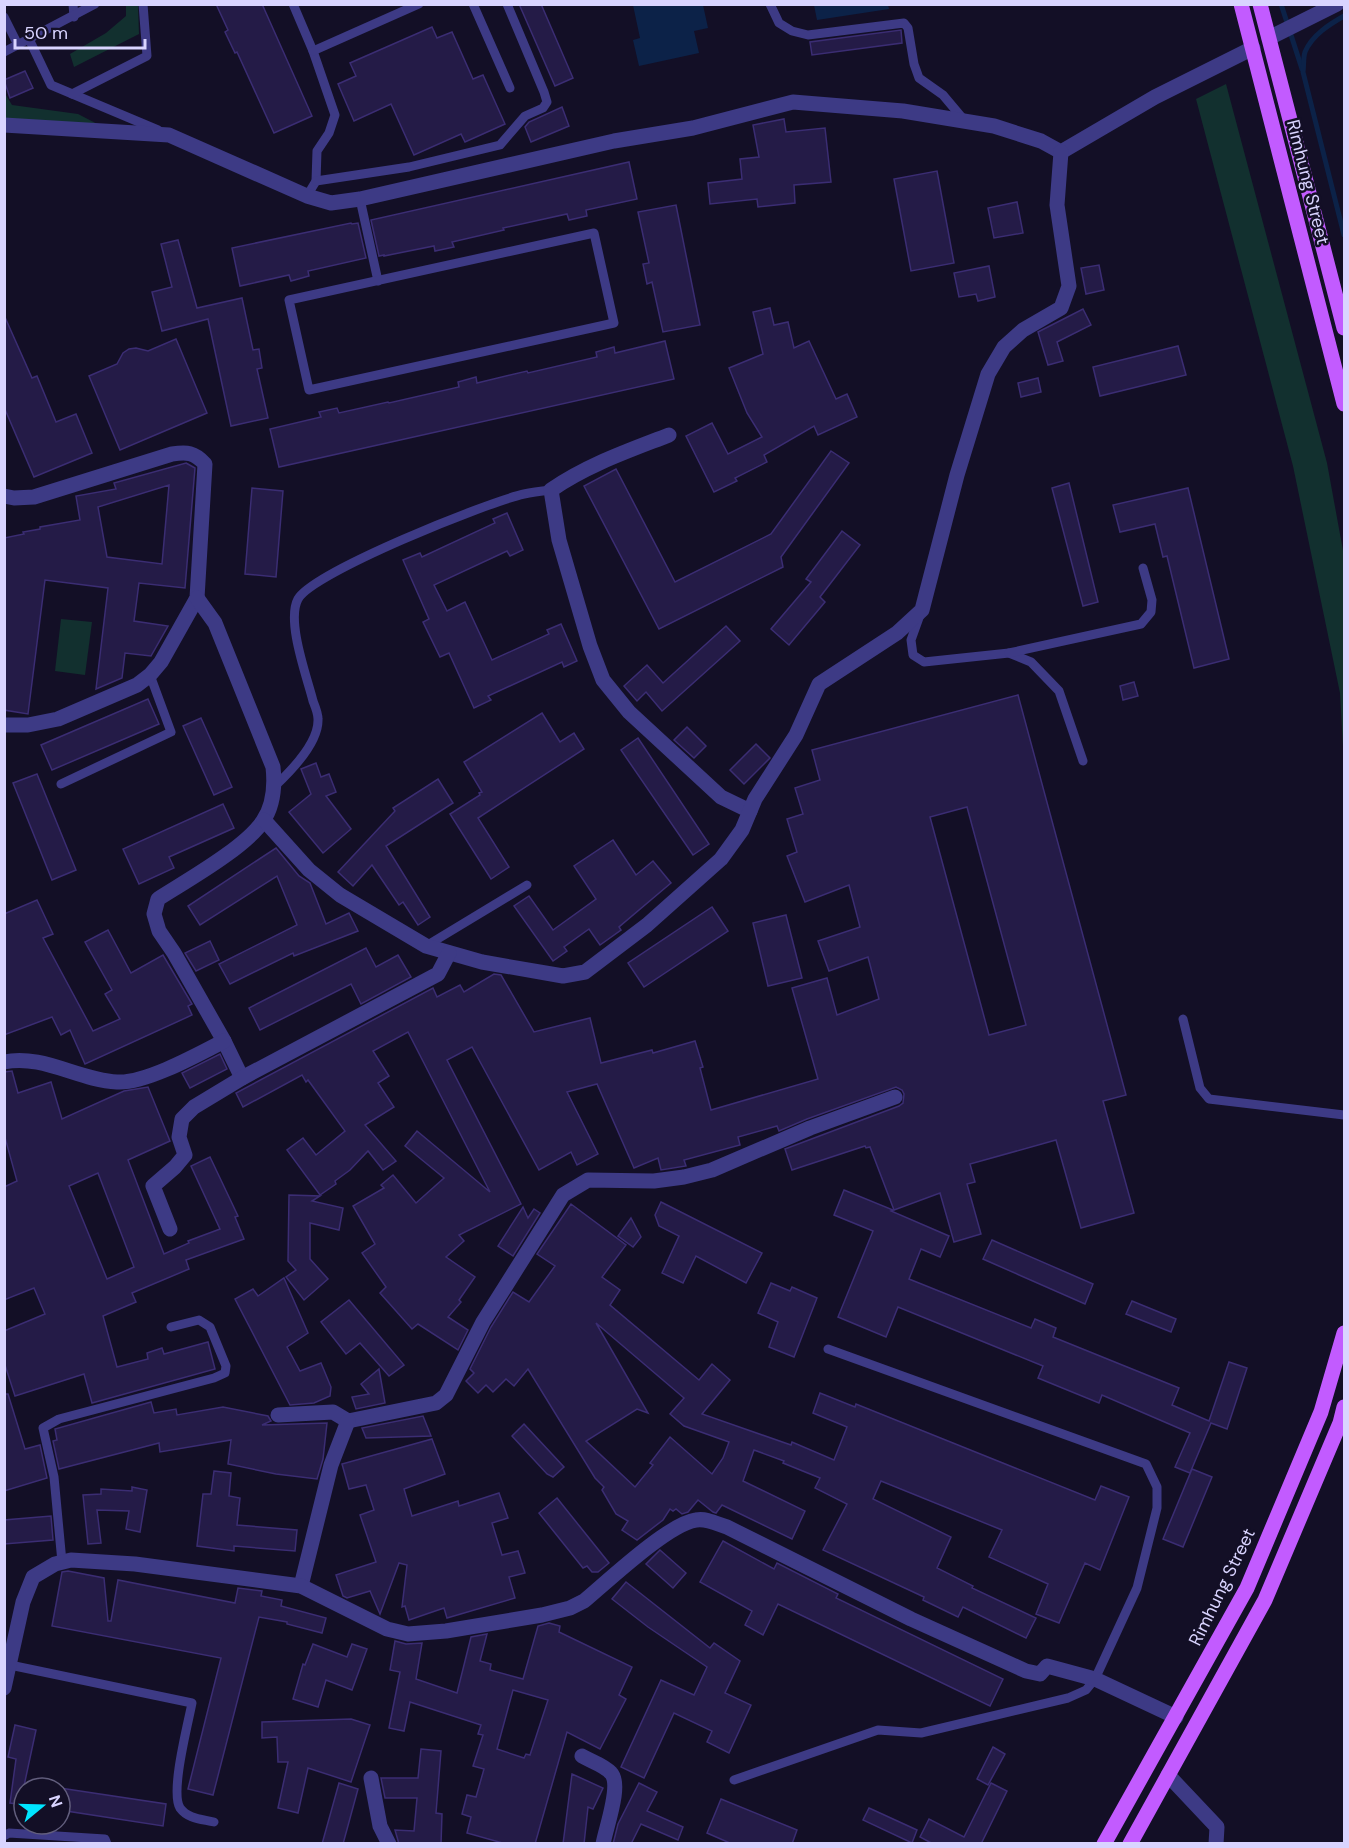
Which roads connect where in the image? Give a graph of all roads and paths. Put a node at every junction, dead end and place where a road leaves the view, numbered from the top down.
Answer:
1 (73, 4) edge
2 (95, 4) edge
3 (143, 4) edge
4 (293, 4) edge
5 (419, 4) edge
6 (473, 4) edge
7 (507, 4) edge
8 (770, 4) edge
9 (1242, 4) edge
10 (1260, 4) edge
11 (1337, 4) edge
12 (4, 17) edge
13 (74, 17) junction
14 (1269, 38) junction
15 (29, 39) junction
16 (18, 45) junction
17 (1253, 48) junction
18 (313, 51) junction
19 (4, 52) edge
20 (510, 88) dead end
21 (72, 94) junction
22 (965, 122) junction
23 (4, 125) edge
24 (169, 135) junction
25 (1060, 152) junction
26 (316, 181) junction
27 (306, 196) junction
28 (360, 199) junction
29 (378, 281) junction
30 (1344, 328) edge
31 (1344, 404) edge
32 (669, 435) dead end
33 (551, 490) junction
34 (4, 496) edge
35 (1143, 568) dead end
36 (197, 598) junction
37 (922, 610) junction
38 (1009, 653) junction
39 (150, 675) junction
40 (4, 724) edge
41 (1083, 762) dead end
42 (61, 784) dead end
43 (275, 786) junction
44 (750, 811) junction
45 (264, 820) junction
46 (527, 885) dead end
47 (426, 946) junction
48 (449, 952) junction
49 (1183, 1019) dead end
50 (224, 1041) junction
51 (4, 1062) edge
52 (242, 1078) junction
53 (895, 1096) dead end
54 (1344, 1115) edge
55 (170, 1229) dead end
56 (171, 1327) dead end
57 (1344, 1334) edge
58 (828, 1349) dead end
59 (1344, 1407) edge
60 (278, 1415) dead end
61 (348, 1421) junction
62 (62, 1562) junction
63 (301, 1586) junction
64 (9, 1665) junction
65 (1095, 1679) junction
66 (4, 1688) edge
67 (1176, 1717) junction
68 (582, 1756) dead end
69 (1168, 1775) junction
70 (371, 1778) dead end
71 (734, 1780) dead end
72 (214, 1822) dead end
73 (4, 1836) edge
74 (107, 1844) edge
75 (389, 1844) edge
76 (603, 1844) edge
77 (1104, 1844) edge
78 (1130, 1844) edge
79 (1216, 1844) edge

1 - 13 lane
2 - 13 lane
3 - 21 lane
4 - 18 lane
5 - 18 lane
6 - 20 lane
7 - 26 lane
8 - 22 lane
9 - 17 main road, Rimhung Street
10 - 14 main road, Rimhung Street
11 - 14 street
12 - 16 lane
13 - 15 lane
14 - 30 main road, Rimhung Street
15 - 16 lane
15 - 21 lane
16 - 19 lane
17 - 25 street
17 - 31 main road, Rimhung Street
18 - 26 lane
21 - 24 lane
22 - 25 street
22 - 28 street
23 - 24 street
24 - 27 street
25 - 37 street
26 - 27 lane
27 - 28 street
28 - 29 lane
29 - 29 lane
32 - 33 street
33 - 43 lane
33 - 44 street
34 - 36 street
35 - 38 lane
36 - 39 street
36 - 43 street
37 - 38 lane
37 - 44 street
38 - 41 lane
39 - 40 street
39 - 42 lane
43 - 45 street
44 - 48 street
45 - 47 street
45 - 50 street
46 - 47 lane
47 - 48 street
48 - 52 street
49 - 54 lane
50 - 51 street
50 - 52 street
52 - 55 street
53 - 61 street
56 - 62 lane
57 - 67 main road, Rimhung Street
58 - 65 lane
59 - 69 main road
60 - 61 street
61 - 63 street
62 - 63 street
62 - 64 street
63 - 65 street
64 - 66 street
64 - 72 lane
65 - 67 street
65 - 71 lane
67 - 77 main road, Rimhung Street
68 - 76 street
69 - 78 main road
69 - 79 street
70 - 75 street
73 - 74 lane

